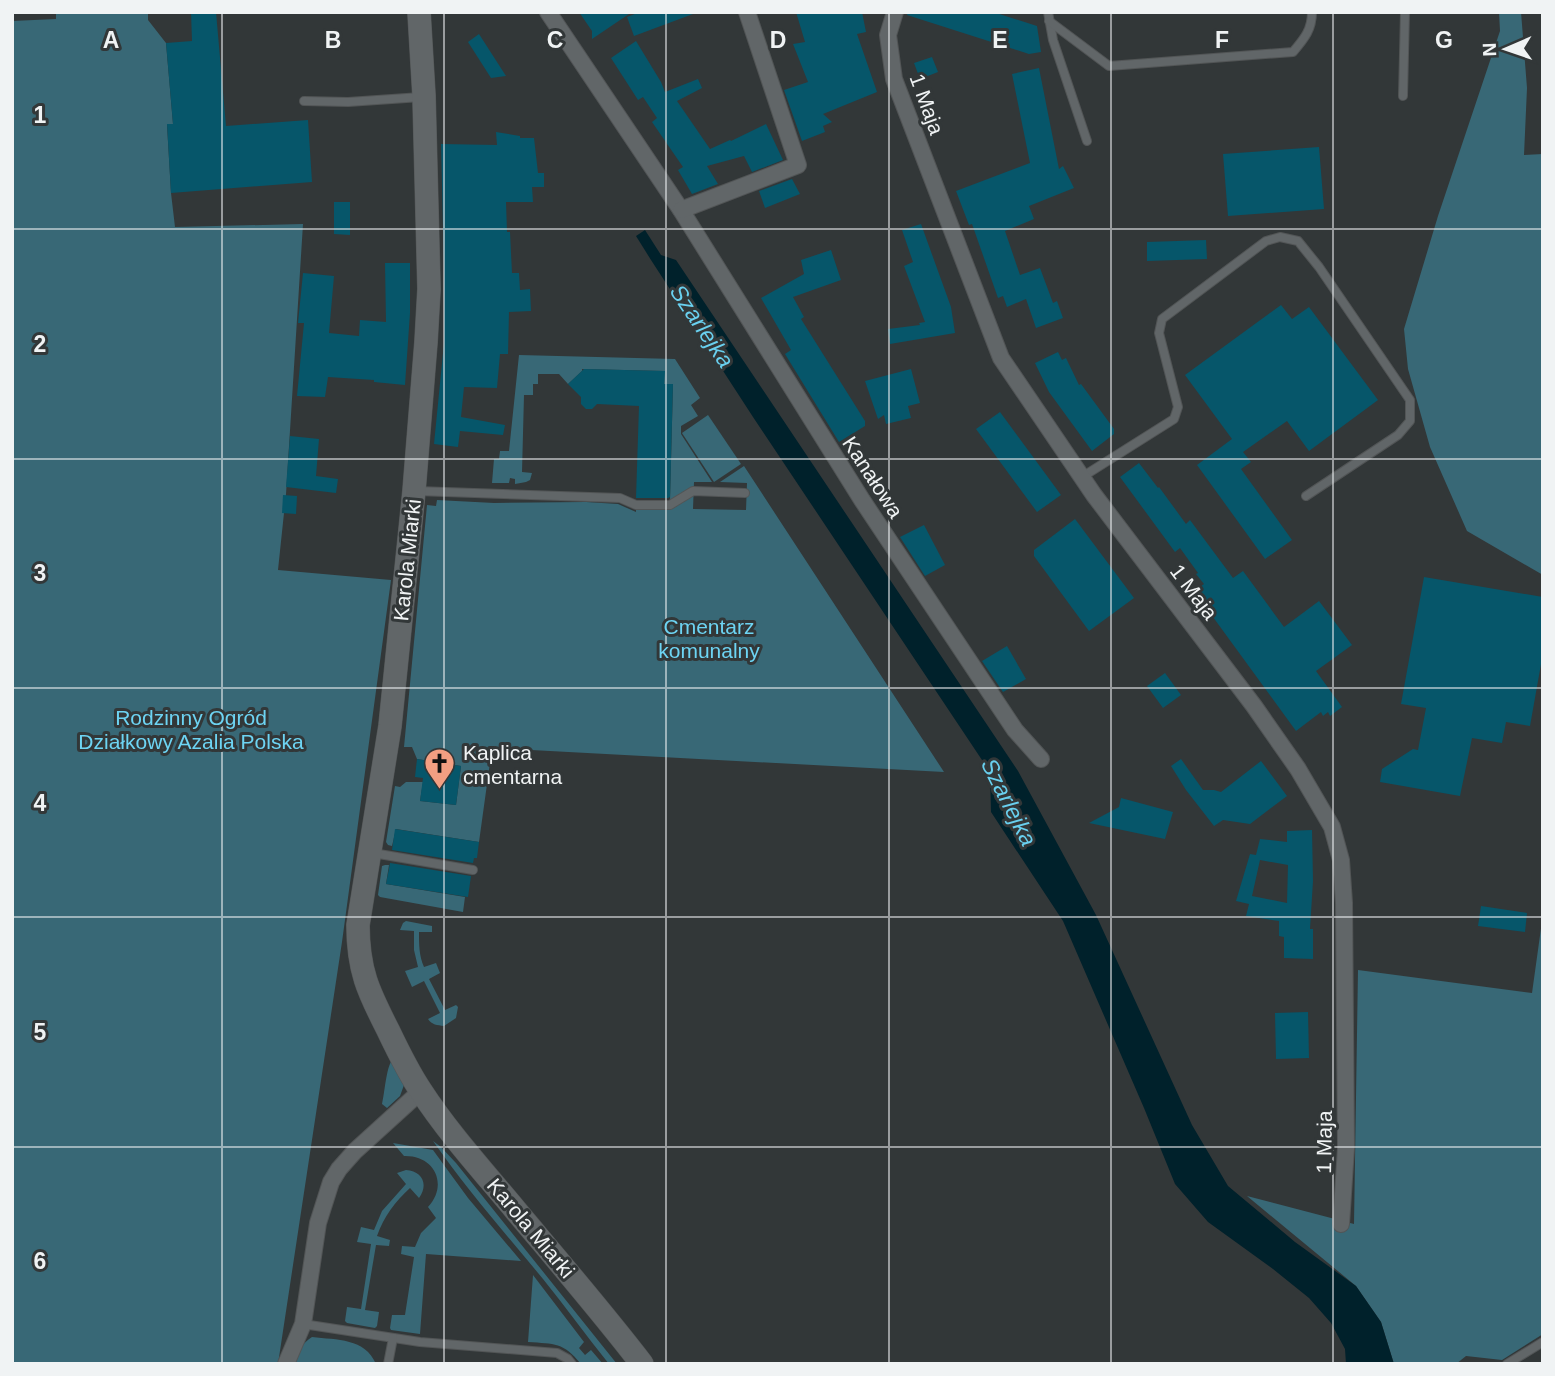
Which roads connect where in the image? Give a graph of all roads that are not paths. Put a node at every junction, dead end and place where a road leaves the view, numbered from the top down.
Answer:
1 (419, 12) edge
2 (548, 12) edge
3 (747, 12) edge
4 (880, 12) edge
5 (895, 12) edge
6 (1312, 12) edge
7 (1405, 12) edge
8 (1048, 17) edge
9 (888, 34) junction
10 (424, 96) junction
11 (1403, 96) dead end
12 (304, 101) dead end
13 (1087, 141) dead end
14 (681, 210) junction
15 (1082, 477) junction
16 (414, 491) junction
17 (745, 493) dead end
18 (1306, 496) dead end
19 (1041, 759) dead end
20 (369, 852) junction
21 (473, 870) dead end
22 (421, 1091) junction
23 (1341, 1224) dead end
24 (303, 1324) junction
25 (393, 1338) junction
26 (1543, 1342) edge
27 (288, 1359) edge
28 (388, 1364) edge
29 (572, 1364) edge
30 (642, 1364) edge
31 (1507, 1364) edge

1 - 10 street, Karola Miarki
2 - 14 street, Kanałowa
3 - 14 street
4 - 9 street
5 - 9 street, 1 Maja
6 - 8 lane
7 - 11 lane
8 - 13 lane
9 - 15 street, 1 Maja
10 - 12 lane
10 - 16 street, Karola Miarki
14 - 19 street, Kanałowa
15 - 18 lane
15 - 23 street, 1 Maja
16 - 17 lane
16 - 20 street, Karola Miarki
20 - 21 lane
20 - 22 street, Karola Miarki
22 - 24 street
22 - 30 street, Karola Miarki
24 - 25 lane
24 - 27 street
25 - 28 lane
25 - 29 lane
26 - 31 lane

